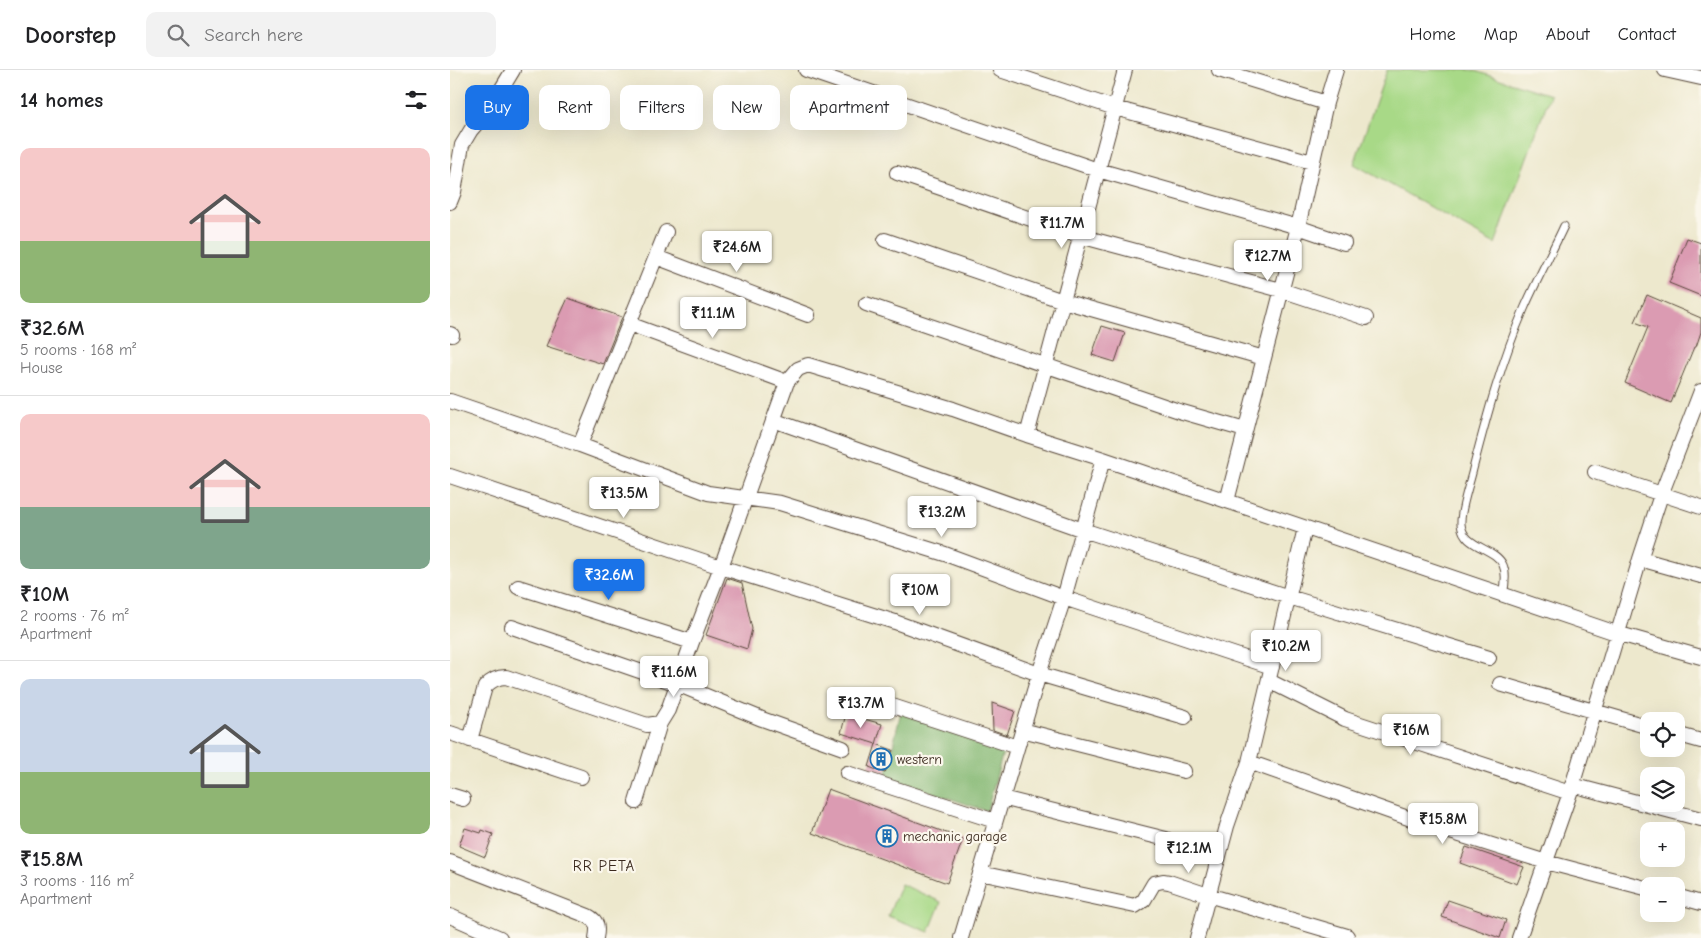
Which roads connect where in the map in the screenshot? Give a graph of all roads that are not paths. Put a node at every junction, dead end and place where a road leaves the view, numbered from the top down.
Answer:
1 (512, 70) edge
2 (806, 70) edge
3 (1000, 70) edge
4 (1125, 70) edge
5 (1219, 70) edge
6 (1336, 70) edge
7 (1665, 70) edge
8 (1701, 78) edge
9 (1326, 102) junction
10 (1115, 108) junction
11 (1312, 162) junction
12 (1098, 170) junction
13 (897, 173) dead end
14 (450, 202) edge
15 (1564, 226) dead end
16 (1298, 227) junction
17 (666, 232) dead end
18 (1080, 236) junction
19 (885, 240) dead end
20 (1344, 242) dead end
21 (656, 257) junction
22 (1281, 290) junction
23 (1063, 301) junction
24 (866, 304) dead end
25 (808, 315) dead end
26 (1366, 318) dead end
27 (629, 324) junction
28 (1264, 358) junction
29 (1045, 365) junction
30 (787, 382) junction
31 (1701, 391) edge
32 (450, 401) edge
33 (1696, 419) edge
34 (773, 420) junction
35 (1245, 430) junction
36 (1026, 435) junction
37 (580, 445) junction
38 (1103, 459) junction
39 (1595, 472) dead end
40 (450, 476) edge
41 (1661, 495) junction
42 (744, 498) junction
43 (1227, 501) junction
44 (1701, 507) edge
45 (1306, 528) junction
46 (1083, 530) junction
47 (1640, 559) junction
48 (721, 567) junction
49 (1701, 576) edge
50 (518, 587) dead end
51 (1503, 595) junction
52 (1289, 597) junction
53 (1064, 598) junction
54 (512, 628) dead end
55 (1616, 633) junction
56 (692, 642) junction
57 (1701, 657) edge
58 (1489, 658) dead end
59 (1039, 674) junction
60 (1270, 674) junction
61 (678, 684) junction
62 (1500, 684) dead end
63 (862, 696) dead end
64 (1594, 711) junction
65 (1185, 718) dead end
66 (660, 723) junction
67 (1640, 724) edge
68 (1022, 730) junction
69 (450, 733) edge
70 (1685, 737) edge
71 (470, 740) junction
72 (1701, 741) edge
73 (1017, 747) junction
74 (843, 748) dead end
75 (1249, 762) junction
76 (1184, 771) dead end
77 (847, 773) dead end
78 (581, 778) dead end
79 (1571, 789) junction
80 (1002, 798) junction
81 (636, 802) dead end
82 (1701, 819) edge
83 (995, 821) junction
84 (1166, 839) dead end
85 (450, 862) edge
86 (1546, 862) junction
87 (980, 874) junction
88 (1640, 887) edge
89 (1208, 895) junction
90 (1685, 899) edge
91 (1701, 903) edge
92 (450, 916) edge
93 (1347, 936) dead end
94 (1524, 937) edge
95 (500, 938) edge
96 (596, 938) edge
97 (960, 938) edge
98 (1197, 938) edge

1 - 14 street
2 - 12 street
3 - 10 street
4 - 10 street
5 - 9 street
6 - 9 street
7 - 8 street
9 - 11 street
10 - 11 street
10 - 12 street
11 - 16 street
12 - 16 street
12 - 18 street
13 - 18 street
15 - 51 lane
16 - 20 street
16 - 22 street
17 - 21 street
18 - 22 street
18 - 23 street
19 - 23 street
21 - 25 street
21 - 27 street
22 - 26 street
22 - 28 street
23 - 28 street
23 - 29 street
24 - 29 street
27 - 30 street
27 - 37 street
28 - 35 street
29 - 35 street
29 - 36 street
30 - 34 street
30 - 36 street
31 - 33 street
32 - 37 street
33 - 41 street
34 - 42 street
34 - 46 street
35 - 43 street
36 - 38 street
37 - 42 street
38 - 43 street
38 - 46 street
39 - 41 street
40 - 48 street
41 - 44 street
41 - 47 street
42 - 48 street
42 - 53 street
43 - 45 street
45 - 51 street
45 - 52 street
46 - 52 street
46 - 53 street
47 - 49 street
47 - 55 street
48 - 56 street
48 - 59 street
50 - 56 street
51 - 55 street
52 - 58 street
52 - 60 street
53 - 59 street
53 - 60 street
54 - 61 street
55 - 57 street
55 - 64 street
56 - 61 street
59 - 65 street
59 - 68 street
60 - 75 street
60 - 79 street
61 - 66 street
61 - 74 street
62 - 64 street
63 - 73 street
64 - 67 street
64 - 79 street
66 - 71 street
66 - 81 street
68 - 73 street
68 - 76 street
69 - 71 street
70 - 72 street
71 - 78 street
73 - 80 street
75 - 86 street
75 - 89 street
77 - 83 street
79 - 82 street
79 - 86 street
80 - 83 street
80 - 84 street
83 - 87 street
85 - 96 street
86 - 88 street
86 - 94 street
87 - 89 street
87 - 97 street
89 - 93 street
89 - 98 street
90 - 91 street
92 - 95 street

